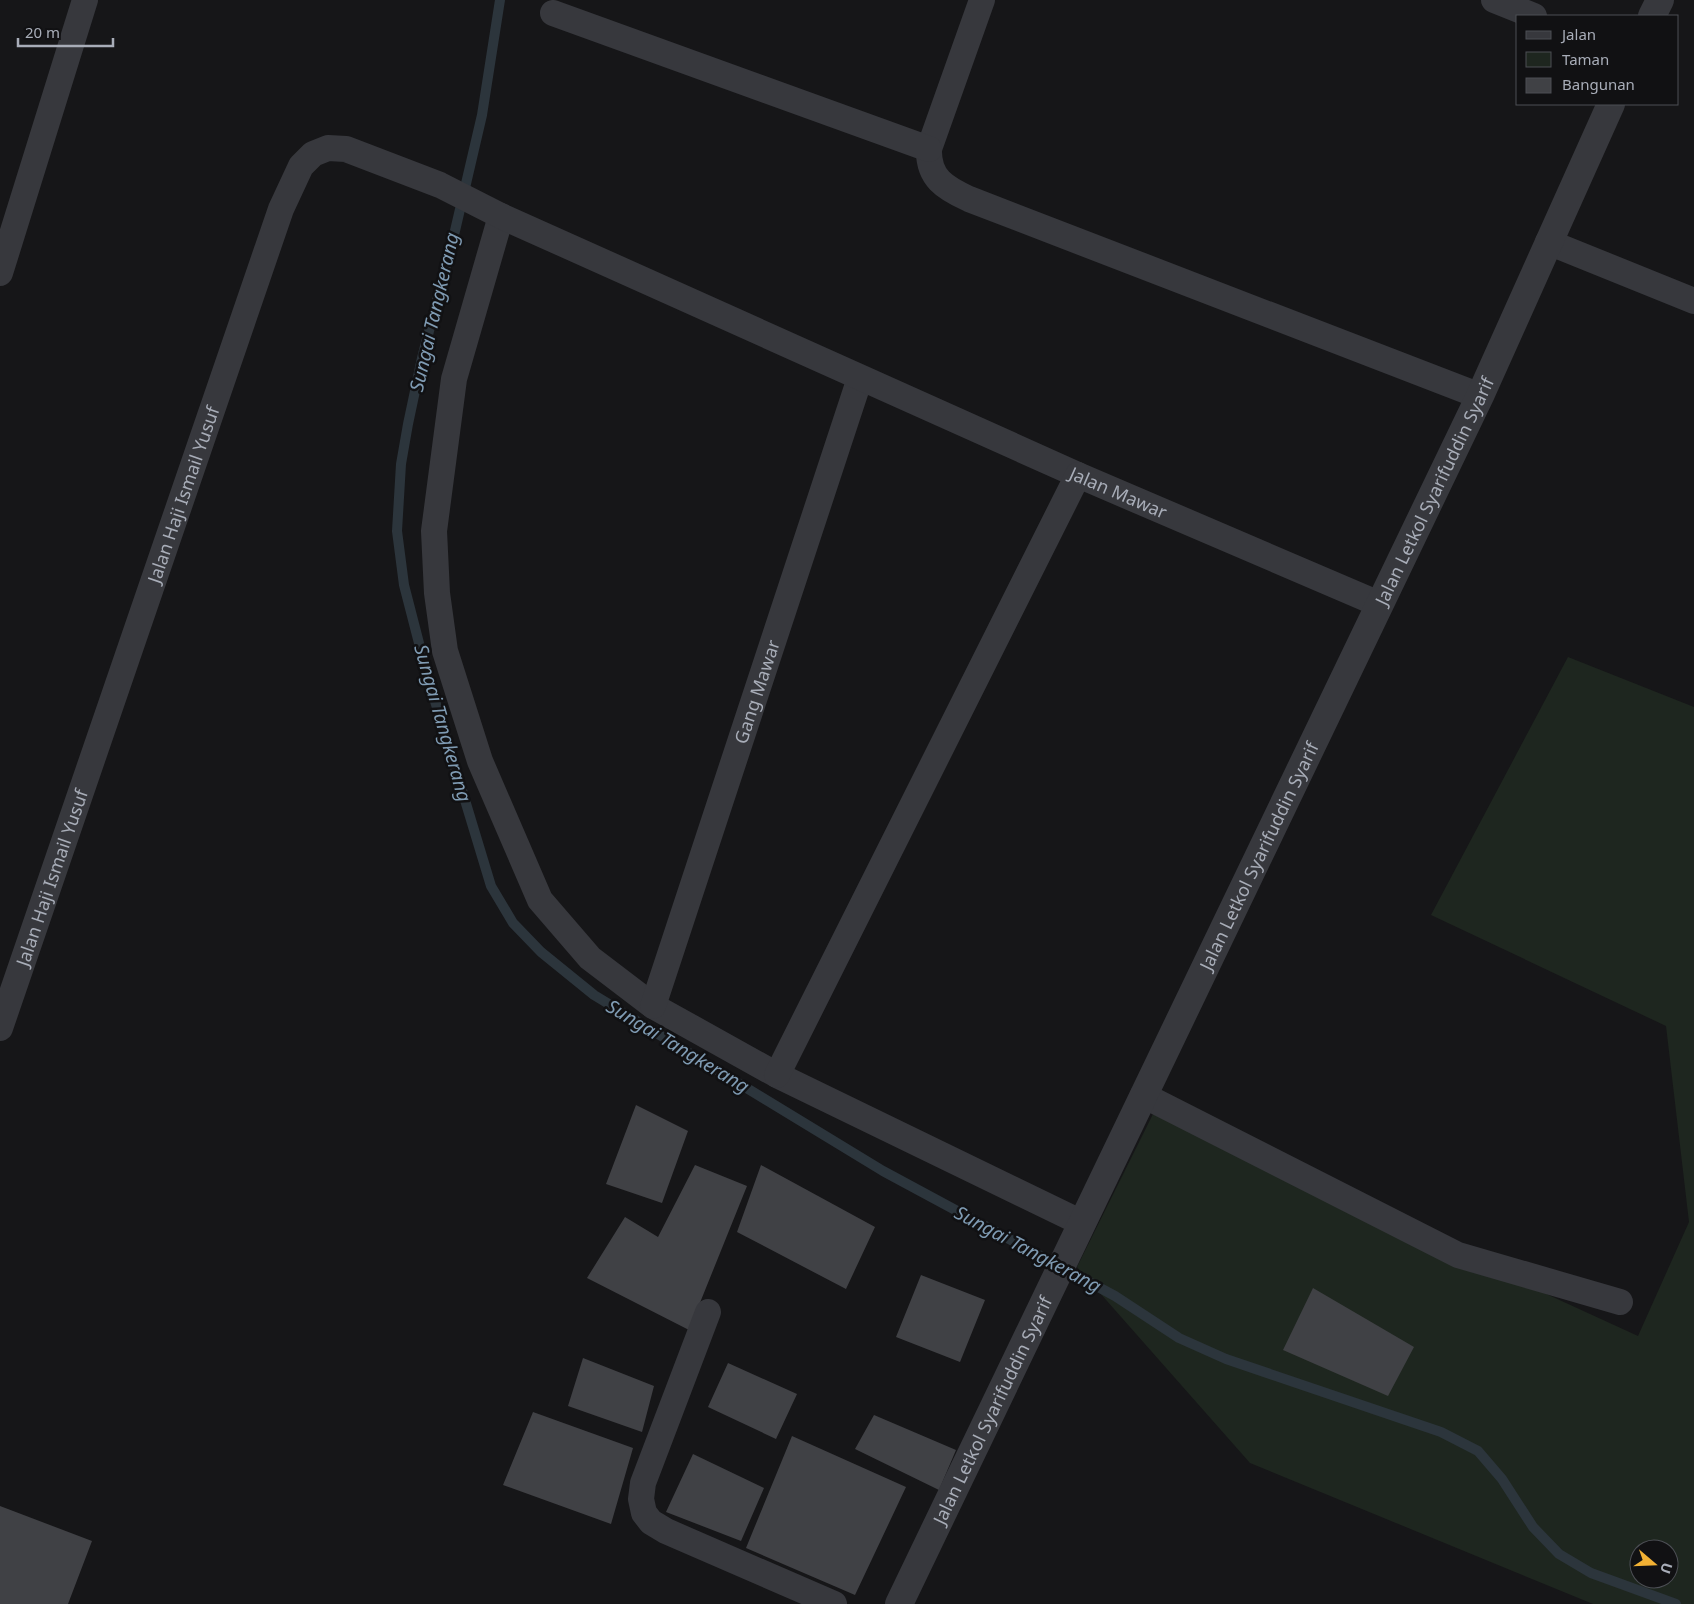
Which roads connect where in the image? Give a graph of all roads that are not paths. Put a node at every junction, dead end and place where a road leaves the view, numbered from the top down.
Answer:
1 (85, 0) edge
2 (982, 0) edge
3 (1494, 0) edge
4 (1660, 0) edge
5 (553, 13) dead end
6 (1532, 15) edge
7 (1652, 15) edge
8 (1611, 105) edge
9 (929, 149) junction
10 (498, 215) junction
11 (1548, 242) junction
12 (0, 273) edge
13 (1694, 301) edge
14 (860, 378) junction
15 (1480, 396) junction
16 (1078, 475) junction
17 (1379, 604) junction
18 (653, 1006) junction
19 (0, 1028) edge
20 (777, 1075) junction
21 (1143, 1095) junction
22 (1079, 1229) junction
23 (1620, 1302) dead end
24 (708, 1312) dead end
25 (834, 1604) edge
26 (899, 1604) edge

1 - 12 street
2 - 9 street
3 - 6 street
4 - 7 street
5 - 9 street
8 - 11 street, Jalan Letkol Syarifuddin Syarif
9 - 15 street
10 - 14 street, Jalan Mawar
10 - 18 street
10 - 19 street, Jalan Haji Ismail Yusuf
11 - 13 street
11 - 15 street, Jalan Letkol Syarifuddin Syarif
14 - 16 street, Jalan Mawar
14 - 18 street, Gang Mawar
15 - 17 street, Jalan Letkol Syarifuddin Syarif
16 - 17 street, Jalan Mawar
16 - 20 street
17 - 21 street, Jalan Letkol Syarifuddin Syarif
18 - 20 street
20 - 22 street
21 - 22 street, Jalan Letkol Syarifuddin Syarif
21 - 23 street
22 - 26 street, Jalan Letkol Syarifuddin Syarif
24 - 25 street

